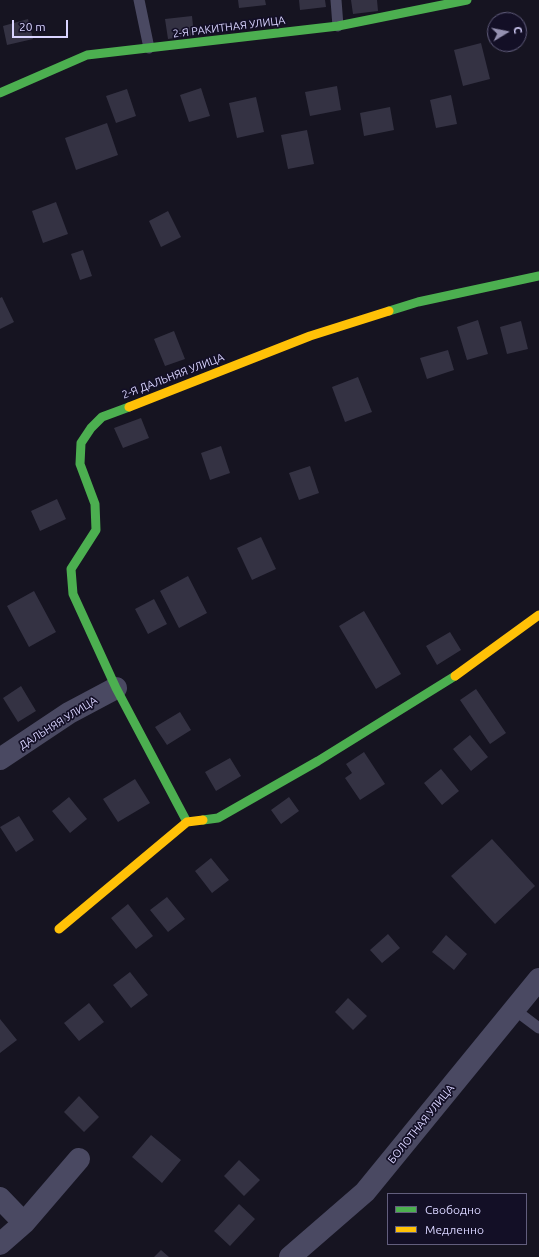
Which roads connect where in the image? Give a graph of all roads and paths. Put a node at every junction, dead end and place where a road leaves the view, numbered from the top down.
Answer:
1 (139, 0) edge
2 (336, 0) edge
3 (467, 0) edge
4 (338, 26) junction
5 (149, 48) junction
6 (0, 93) edge
7 (539, 276) edge
8 (539, 615) edge
9 (116, 688) junction
10 (0, 759) edge
11 (186, 822) junction
12 (59, 929) dead end
13 (539, 979) edge
14 (515, 1010) junction
15 (539, 1028) edge
16 (79, 1159) dead end
17 (0, 1198) edge
18 (24, 1223) junction
19 (0, 1244) edge
20 (290, 1257) edge

1 - 5 lane
2 - 4 lane
3 - 4 street, 2-Я РАКИТНАЯ УЛИЦА
4 - 5 street, 2-Я РАКИТНАЯ УЛИЦА
5 - 6 street, 2-Я РАКИТНАЯ УЛИЦА
7 - 9 street, 2-Я ДАЛЬНЯЯ УЛИЦА
8 - 11 street
9 - 10 street, ДАЛЬНЯЯ УЛИЦА
9 - 11 street, 2-Я ДАЛЬНЯЯ УЛИЦА
11 - 12 street
13 - 14 street, БОЛОТНАЯ УЛИЦА
14 - 15 lane
14 - 20 street, БОЛОТНАЯ УЛИЦА
16 - 18 street
17 - 18 street
18 - 19 street

